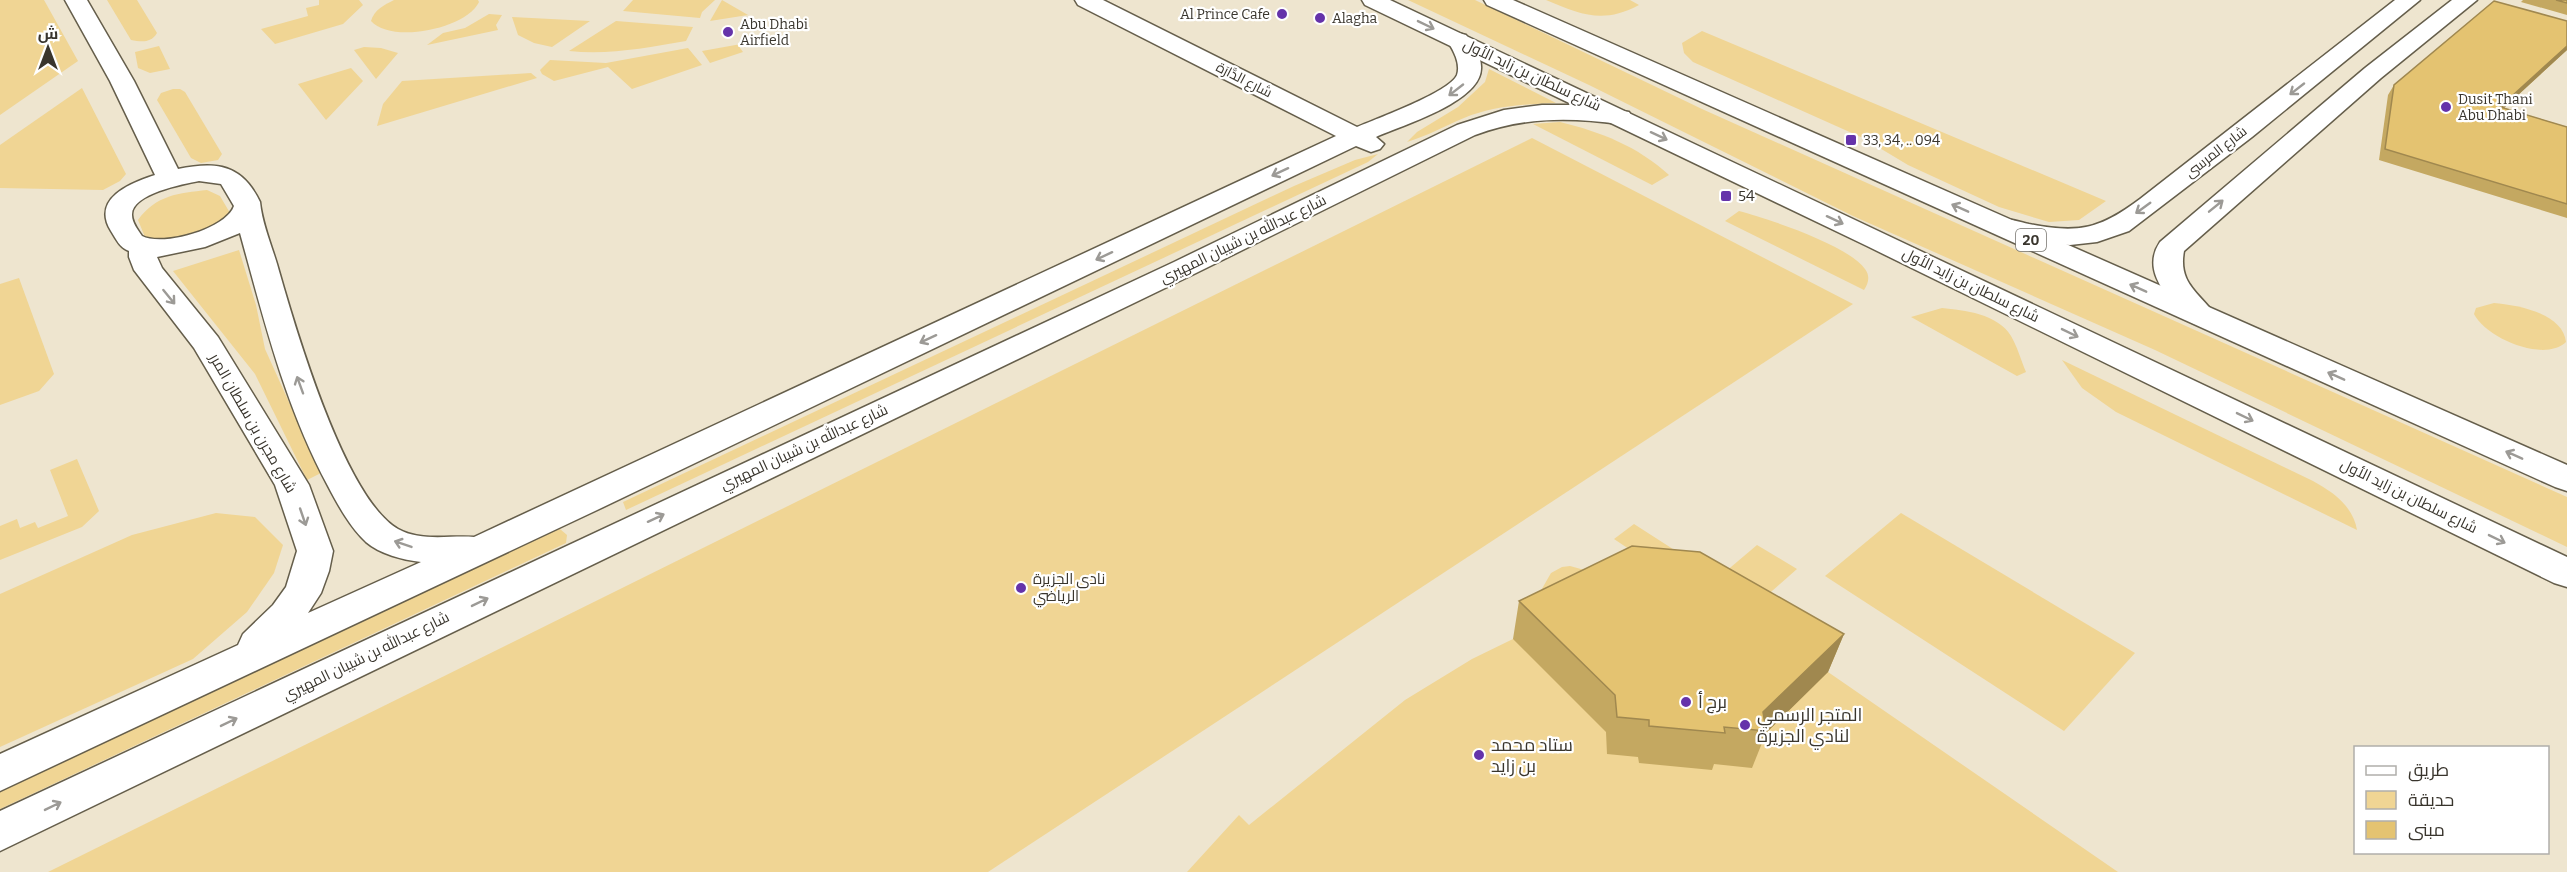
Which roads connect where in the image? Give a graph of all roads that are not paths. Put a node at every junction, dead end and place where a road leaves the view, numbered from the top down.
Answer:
1 (76, 0) edge
2 (1086, 0) edge
3 (1373, 0) edge
4 (1495, 0) edge
5 (2409, 0) edge
6 (2479, 1) edge
7 (2378, 24) junction
8 (2420, 38) junction
9 (1458, 40) junction
10 (2334, 60) junction
11 (2373, 73) junction
12 (1620, 117) junction
13 (1357, 136) junction
14 (2216, 153) junction
15 (1401, 161) junction
16 (2259, 170) junction
17 (169, 178) junction
18 (247, 208) junction
19 (1998, 225) junction
20 (144, 247) junction
21 (2201, 316) junction
22 (2567, 479) edge
23 (583, 502) junction
24 (612, 538) junction
25 (481, 550) junction
26 (2567, 573) edge
27 (237, 662) junction
28 (0, 773) edge
29 (0, 832) edge

1 - 17 street
2 - 13 street, شارع الدَّارَة
3 -> 9 street, شارع سلطان بن زايد الأول
19 -> 4 street, 20
5 - 7 street, شارع المرسى
6 - 8 street
7 - 8 street
7 - 10 street, شارع المرسى
8 - 11 street
9 - 12 street, شارع سلطان بن زايد الأول
9 -> 13 street
10 - 11 street
10 -> 14 street, شارع المرسى
11 - 16 street
12 - 15 street, شارع عبدالله بن شيبان المهيري
12 -> 26 street, شارع سلطان بن زايد الأول
13 - 15 street, شارع الدَّارَة
13 -> 23 street
14 - 16 street
14 -> 19 street, شارع المرسى
24 -> 15 street, شارع عبدالله بن شيبان المهيري
21 -> 16 street
17 - 18 street
17 - 20 street
18 - 20 street
25 -> 18 street
21 -> 19 street, 20
20 -> 27 street, شارع مجرن بن سلطان المرر
22 -> 21 street, 20
23 - 24 street
23 - 25 street
29 -> 24 street, شارع عبدالله بن شيبان المهيري
25 - 27 street
27 - 28 street

